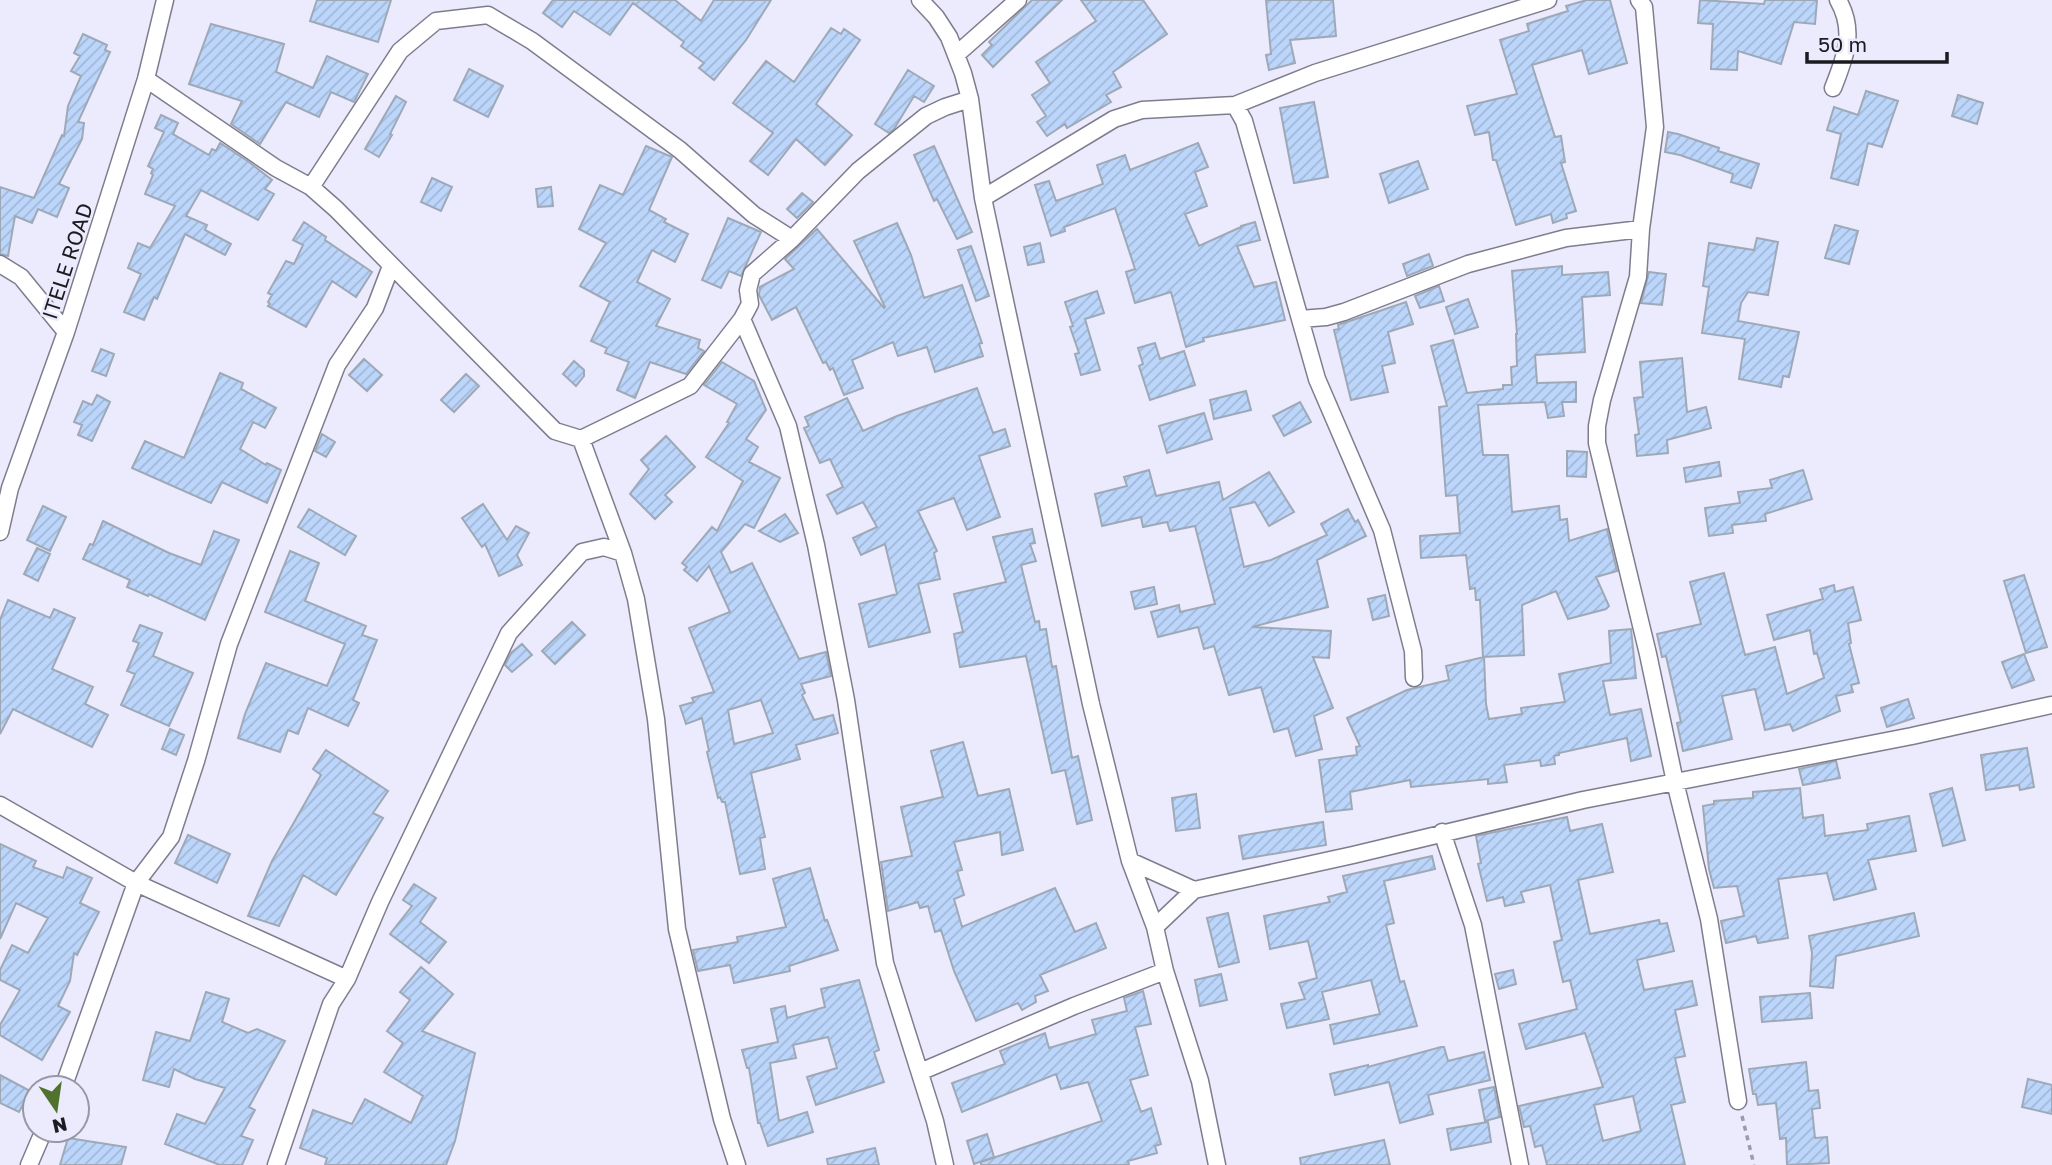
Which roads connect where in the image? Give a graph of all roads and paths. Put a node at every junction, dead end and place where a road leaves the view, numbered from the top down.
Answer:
1 (165, 0) edge
2 (920, 0) edge
3 (1018, 0) edge
4 (1548, 0) edge
5 (1639, 0) edge
6 (1838, 0) edge
7 (957, 54) junction
8 (146, 79) junction
9 (1833, 88) dead end
10 (970, 99) junction
11 (1235, 105) junction
12 (311, 187) junction
13 (983, 198) junction
14 (1641, 229) junction
15 (792, 239) junction
16 (0, 264) edge
17 (391, 266) junction
18 (742, 318) junction
19 (1300, 319) junction
20 (66, 332) junction
21 (581, 439) junction
22 (0, 532) edge
23 (623, 553) junction
24 (1414, 678) dead end
25 (2051, 705) edge
26 (1675, 782) junction
27 (0, 805) edge
28 (1442, 832) junction
29 (1130, 861) junction
30 (136, 883) junction
31 (1194, 890) junction
32 (1155, 927) junction
33 (1165, 971) junction
34 (347, 979) junction
35 (920, 1072) junction
36 (68, 1074) edge
37 (1738, 1101) joint
38 (38, 1144) edge
39 (29, 1165) edge
40 (276, 1165) edge
41 (737, 1165) edge
42 (945, 1165) edge
43 (1217, 1165) edge
44 (1520, 1165) edge
45 (1754, 1165) edge

1 - 8 street, ITELE ROAD
2 - 7 street
3 - 7 street
4 - 11 street
5 - 14 street
6 - 9 street
7 - 10 street
8 - 12 street
8 - 20 street, ITELE ROAD
10 - 13 street
10 - 15 street
11 - 13 street
11 - 19 street
12 - 15 street
12 - 17 street
13 - 29 street
14 - 19 street
14 - 26 street
15 - 18 street
16 - 20 street
17 - 21 street
17 - 30 street
18 - 21 street
18 - 35 street
19 - 24 street
20 - 22 street, ITELE ROAD
21 - 23 street
23 - 34 street
23 - 41 street
25 - 26 street
26 - 28 street
26 - 37 street
27 - 30 street
28 - 31 street
28 - 44 street
29 - 31 street
29 - 32 street
30 - 34 street
30 - 36 street
31 - 32 street
32 - 33 street
33 - 35 street
33 - 43 street
34 - 40 street
35 - 42 street
37 - 45 path
38 - 39 street

